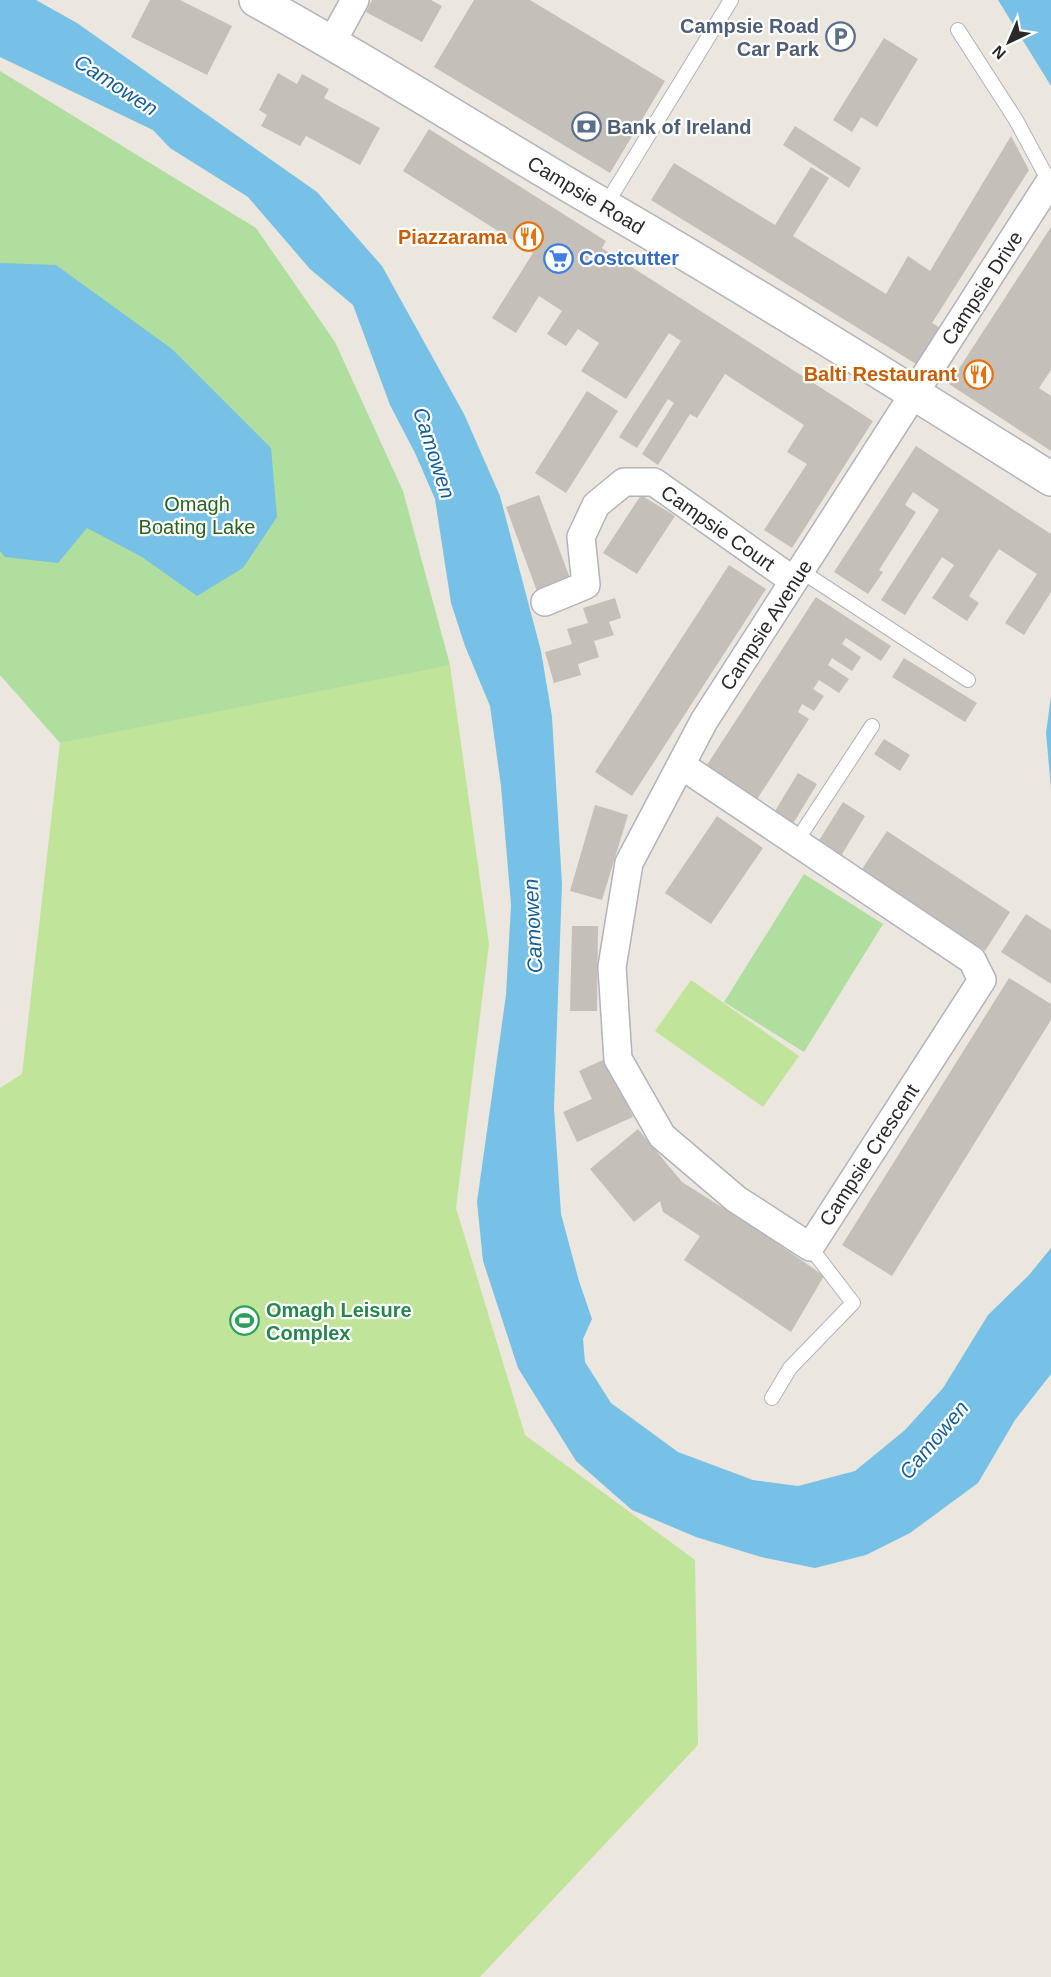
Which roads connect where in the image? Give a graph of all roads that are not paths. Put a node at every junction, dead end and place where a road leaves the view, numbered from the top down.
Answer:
1 (256, 0) edge
2 (355, 0) edge
3 (732, 0) edge
4 (958, 30) dead end
5 (332, 42) junction
6 (1050, 184) edge
7 (605, 206) junction
8 (914, 393) junction
9 (1051, 479) edge
10 (797, 576) junction
11 (545, 602) dead end
12 (968, 680) dead end
13 (872, 726) dead end
14 (681, 765) junction
15 (796, 842) junction
16 (629, 863) joint
17 (810, 1247) junction
18 (772, 1398) dead end

1 - 5 main road, Campsie Road
2 - 5 street
3 - 7 lane
4 - 6 lane
5 - 7 main road, Campsie Road
6 - 8 street, Campsie Drive
7 - 8 main road, Campsie Road
8 - 9 main road, Campsie Road
8 - 10 street, Campsie Avenue
10 - 11 street, Campsie Court
10 - 12 lane
10 - 14 street, Campsie Avenue
13 - 15 lane
14 - 15 street, Campsie Crescent
14 - 16 street, Campsie Avenue
15 - 17 street, Campsie Crescent
16 - 17 street, Campsie Crescent
17 - 18 lane

